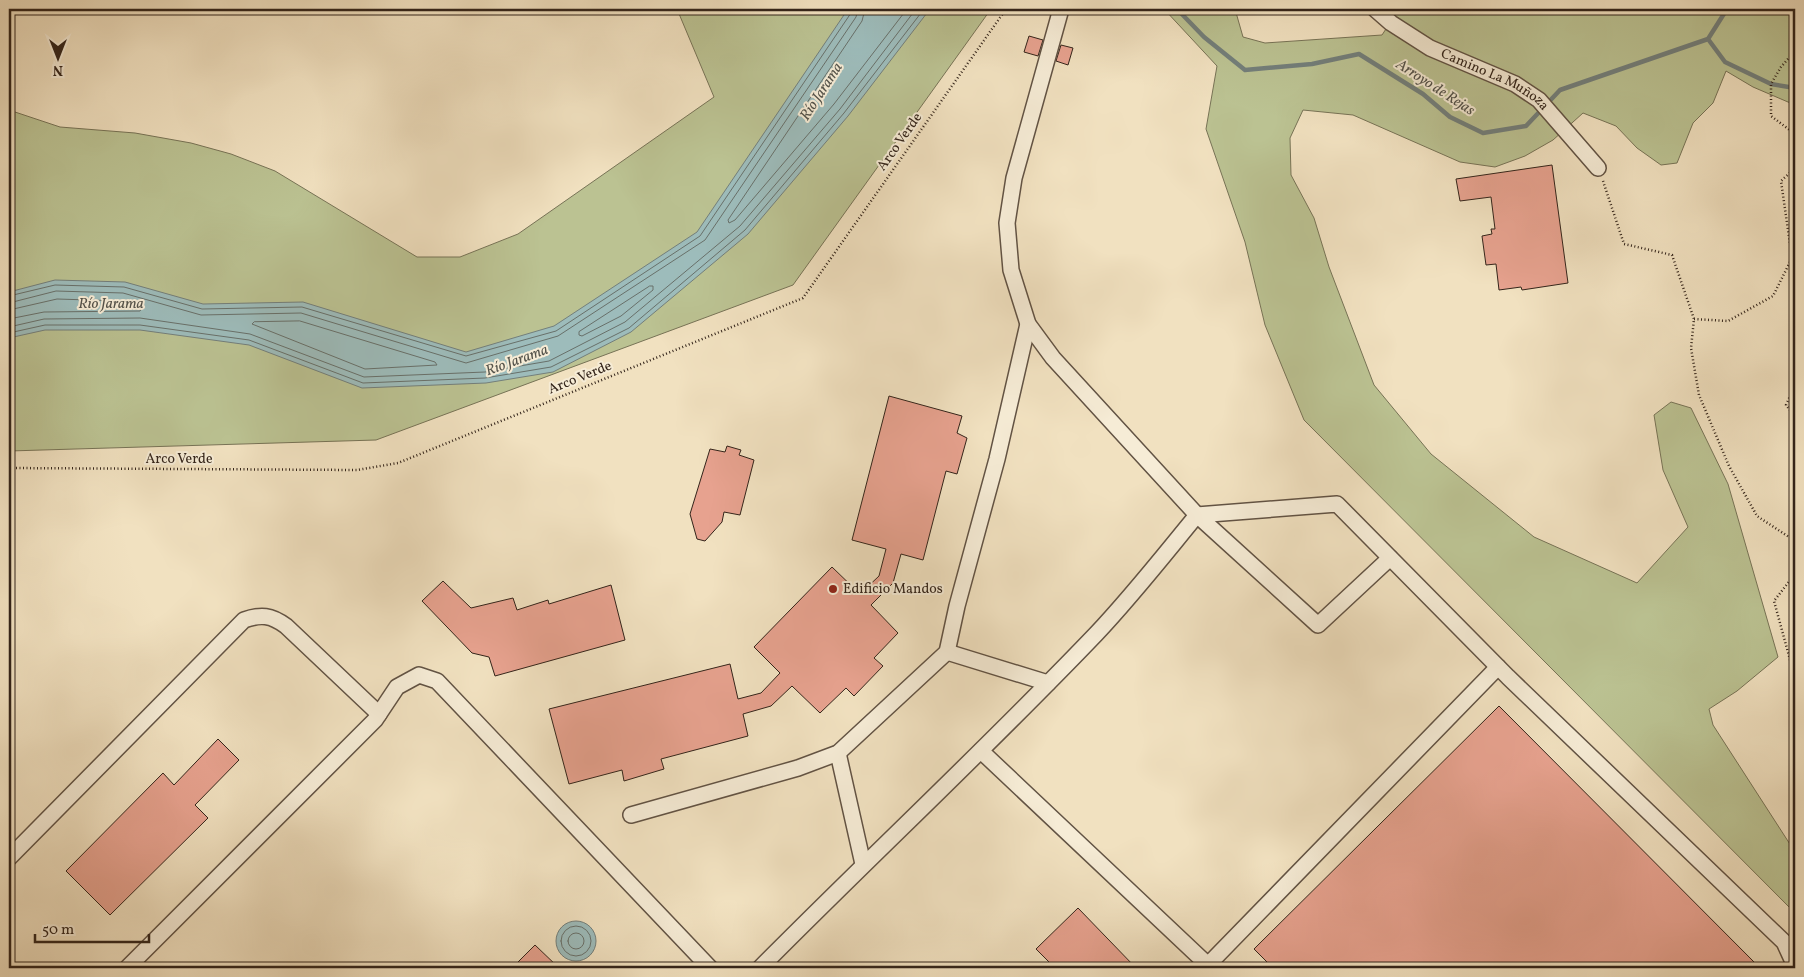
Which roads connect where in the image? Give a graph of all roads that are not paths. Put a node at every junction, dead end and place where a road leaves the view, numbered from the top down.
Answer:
1 (1061, 9) edge
2 (1375, 9) edge
3 (1598, 168) road end
4 (1028, 324) junction
5 (1197, 516) junction
6 (1390, 558) junction
7 (947, 652) junction
8 (1498, 667) junction
9 (1048, 683) junction
10 (379, 714) junction
11 (981, 751) junction
12 (838, 753) junction
13 (631, 815) dead end
14 (9, 858) edge
15 (863, 864) junction
16 (1795, 966) edge
17 (1208, 967) edge
18 (128, 968) edge
19 (710, 968) edge
20 (760, 968) edge

1 - 4 lane
2 - 3 lane, Camino La Muñoza
4 - 5 lane
4 - 7 lane
5 - 6 lane
5 - 6 lane
5 - 9 lane
6 - 8 lane
7 - 9 lane
7 - 12 lane
8 - 16 lane
8 - 17 lane
9 - 11 lane
10 - 14 lane
10 - 18 lane
10 - 19 lane
11 - 15 lane
11 - 17 lane
12 - 13 lane
12 - 15 lane
15 - 20 lane

